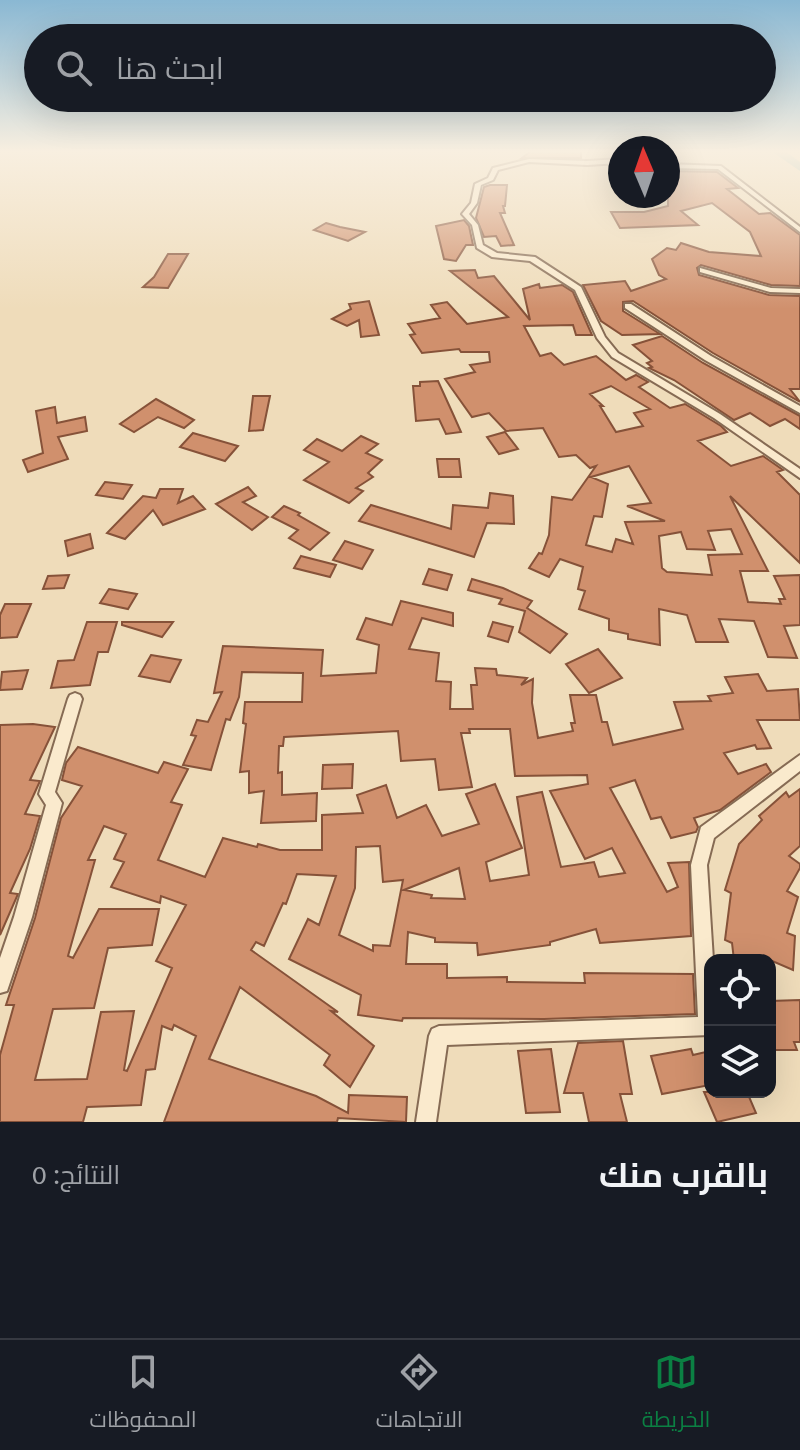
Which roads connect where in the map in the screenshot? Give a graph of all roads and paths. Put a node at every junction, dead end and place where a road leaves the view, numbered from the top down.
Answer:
1 (474, 203) edge
2 (766, 203) edge
3 (800, 230) edge
4 (703, 270) dead end
5 (800, 291) edge
6 (628, 306) dead end
7 (800, 410) edge
8 (800, 474) edge
9 (75, 699) dead end
10 (800, 762) edge
11 (0, 984) edge
12 (426, 1122) edge

1 - 8 street
2 - 3 street
4 - 5 street
6 - 7 street
9 - 11 street
10 - 12 street

